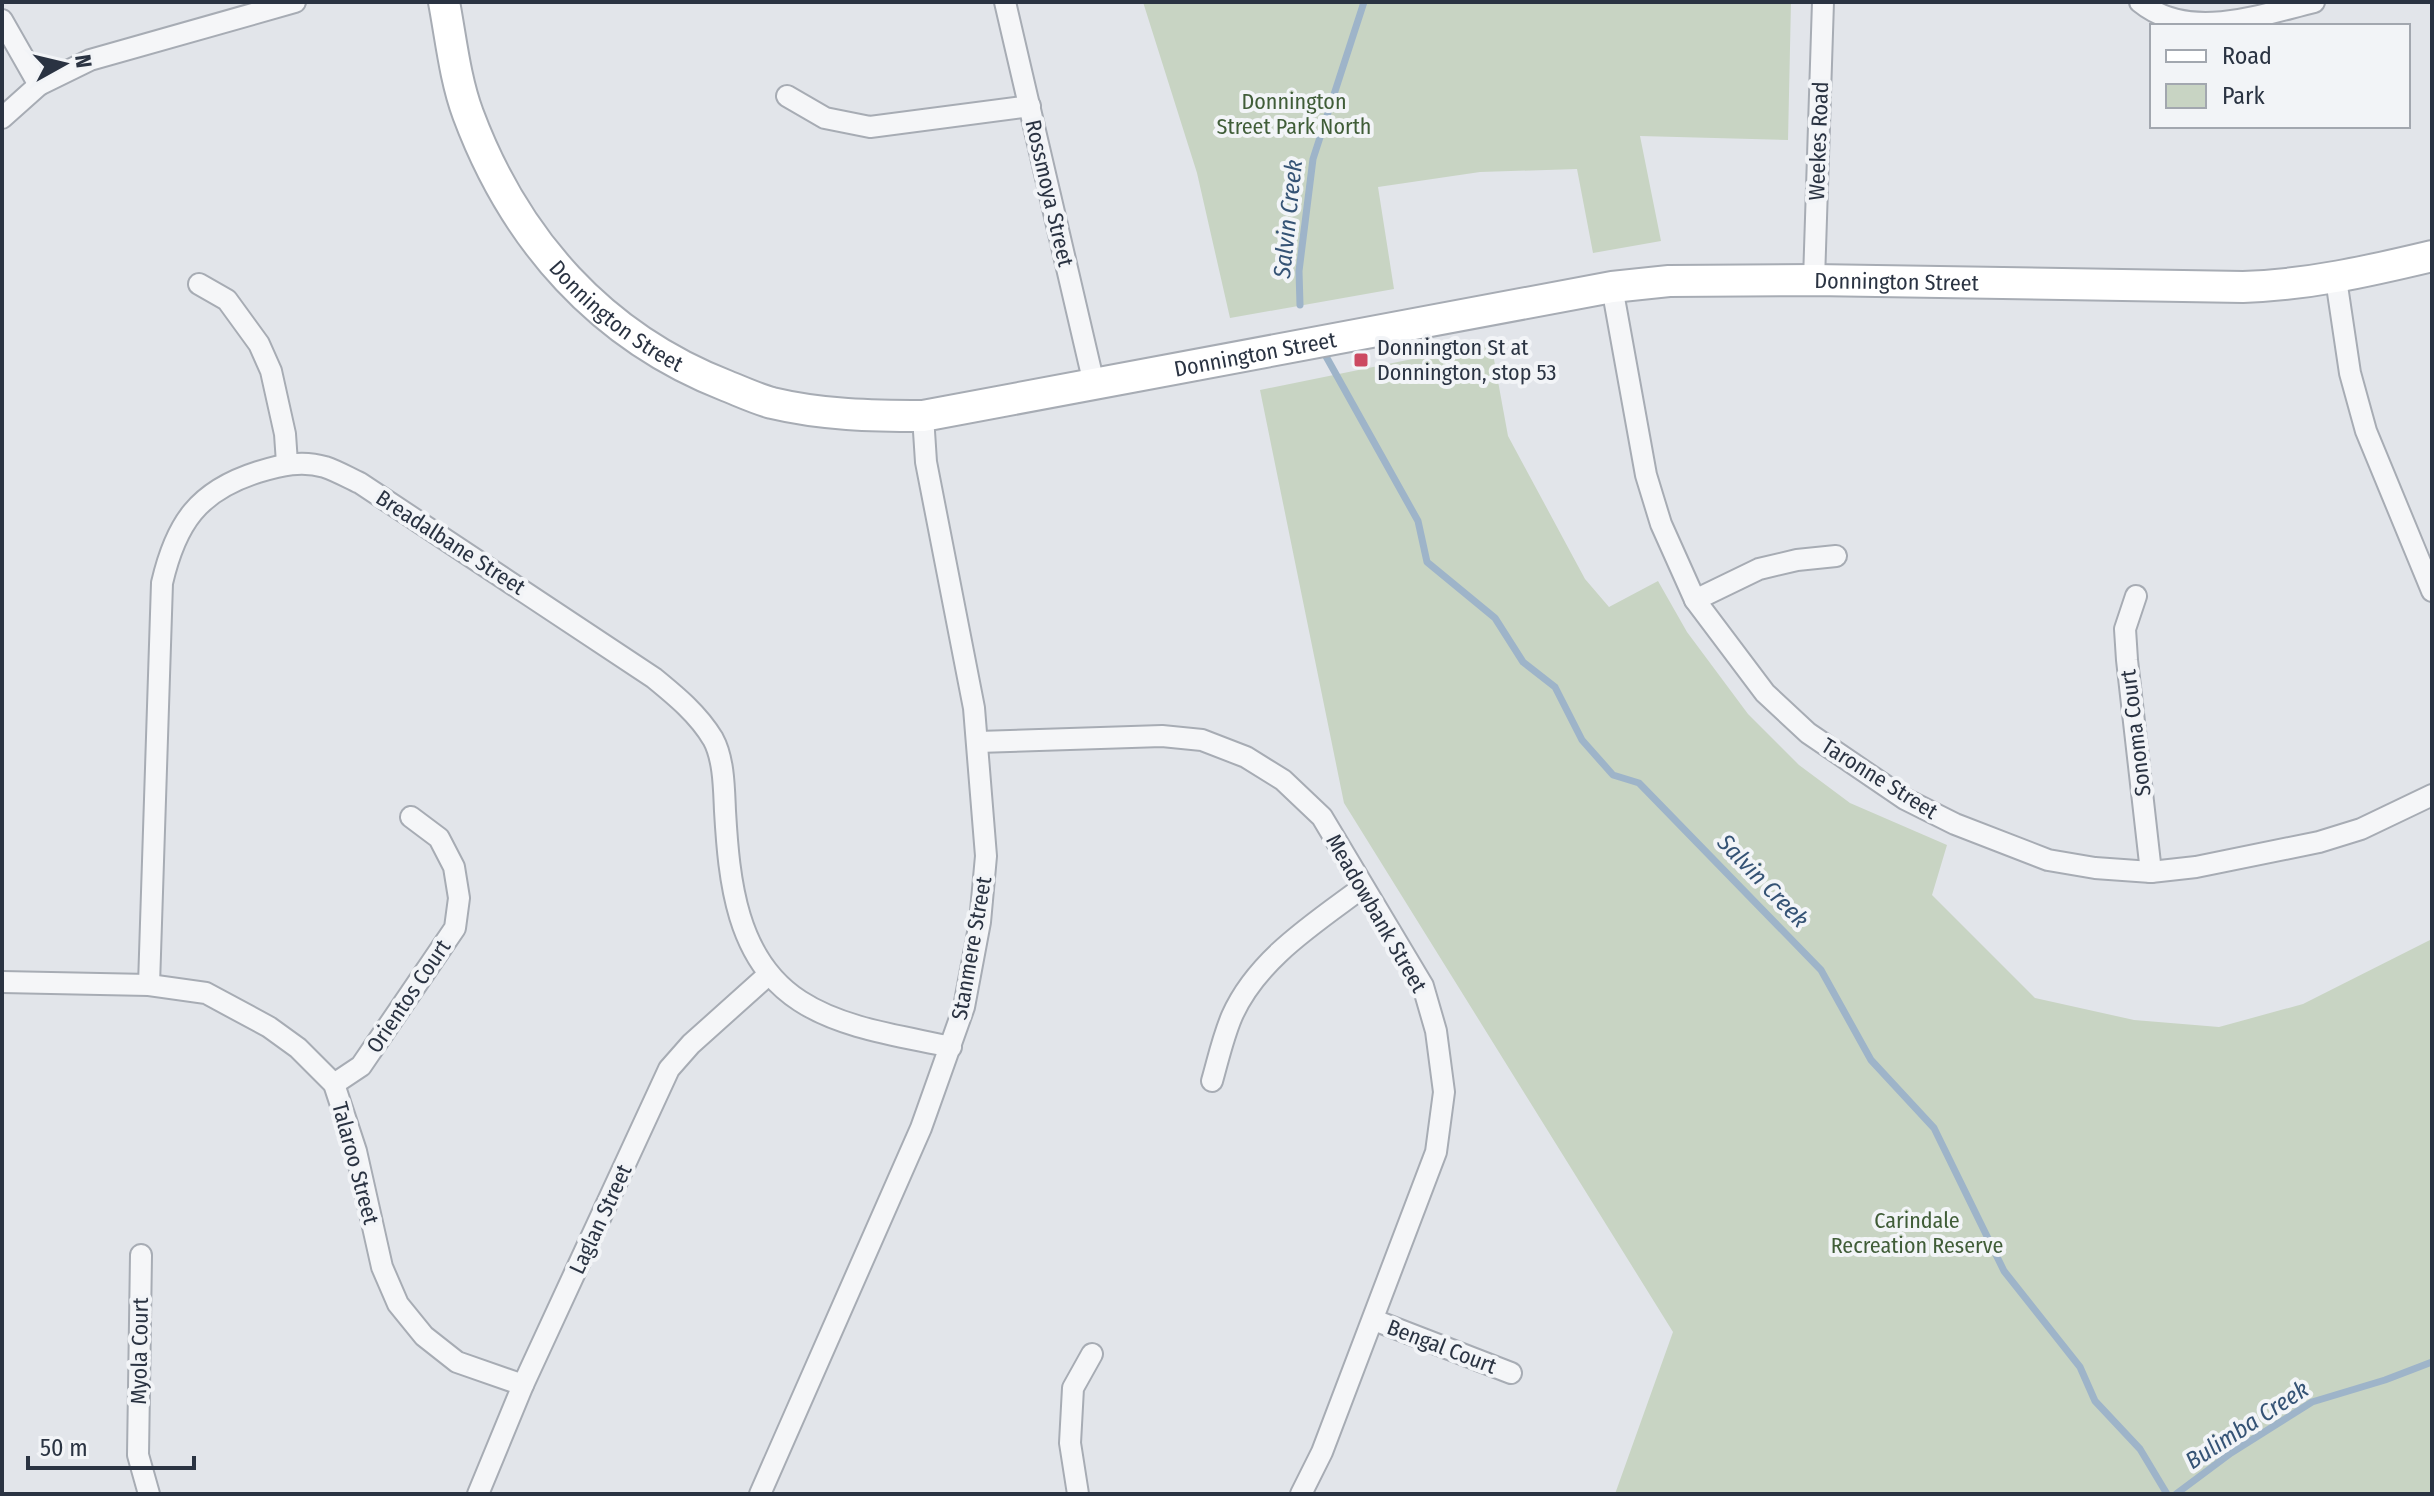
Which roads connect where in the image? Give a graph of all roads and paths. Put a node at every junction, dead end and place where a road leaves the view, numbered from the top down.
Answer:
1 (295, 2) edge
2 (444, 2) edge
3 (1005, 2) edge
4 (1823, 2) edge
5 (2140, 2) edge
6 (2314, 2) edge
7 (2, 20) edge
8 (39, 85) junction
9 (787, 96) dead end
10 (1030, 106) junction
11 (2, 118) edge
12 (2432, 256) edge
13 (2336, 279) junction
14 (1814, 280) junction
15 (199, 284) dead end
16 (1612, 287) junction
17 (1094, 384) junction
18 (923, 416) junction
19 (287, 463) junction
20 (1836, 556) dead end
21 (2430, 583) edge
22 (2136, 596) dead end
23 (1695, 600) junction
24 (978, 742) junction
25 (2432, 795) edge
26 (411, 817) dead end
27 (2151, 872) junction
28 (1363, 887) junction
29 (768, 975) junction
30 (2, 982) edge
31 (149, 985) junction
32 (951, 1047) junction
33 (1212, 1081) dead end
34 (334, 1084) junction
35 (141, 1255) dead end
36 (1374, 1320) junction
37 (1092, 1354) dead end
38 (1511, 1373) dead end
39 (523, 1385) junction
40 (149, 1494) edge
41 (478, 1494) edge
42 (760, 1494) edge
43 (1078, 1494) edge
44 (1301, 1494) edge

1 - 8 street
2 - 18 street, Donnington Street
3 - 10 street, Rossmoya Street
4 - 14 street, Weekes Road
5 - 6 street
7 - 8 street
8 - 11 street
9 - 10 street
10 - 17 street, Rossmoya Street
12 - 13 street, Donnington Street
13 - 14 street, Donnington Street
13 - 21 street
14 - 16 street, Donnington Street
15 - 19 street
16 - 17 street, Donnington Street
16 - 23 street, Taronne Street
17 - 18 street, Donnington Street
18 - 24 street, Stanmere Street
19 - 29 street, Breadalbane Street
19 - 31 street, Breadalbane Street
20 - 23 street
22 - 27 street, Sonoma Court
23 - 27 street, Taronne Street
24 - 28 street, Meadowbank Street
24 - 32 street, Stanmere Street
25 - 27 street, Taronne Street
26 - 34 street, Orientos Court
28 - 33 street
28 - 36 street, Meadowbank Street
29 - 32 street, Breadalbane Street
29 - 39 street, Laglan Street
30 - 31 street, Talaroo Street
31 - 34 street, Talaroo Street
32 - 42 street, Stanmere Street
34 - 39 street, Talaroo Street
35 - 40 street, Myola Court
36 - 38 street, Bengal Court
36 - 44 street, Meadowbank Street
37 - 43 street
39 - 41 street, Laglan Street

